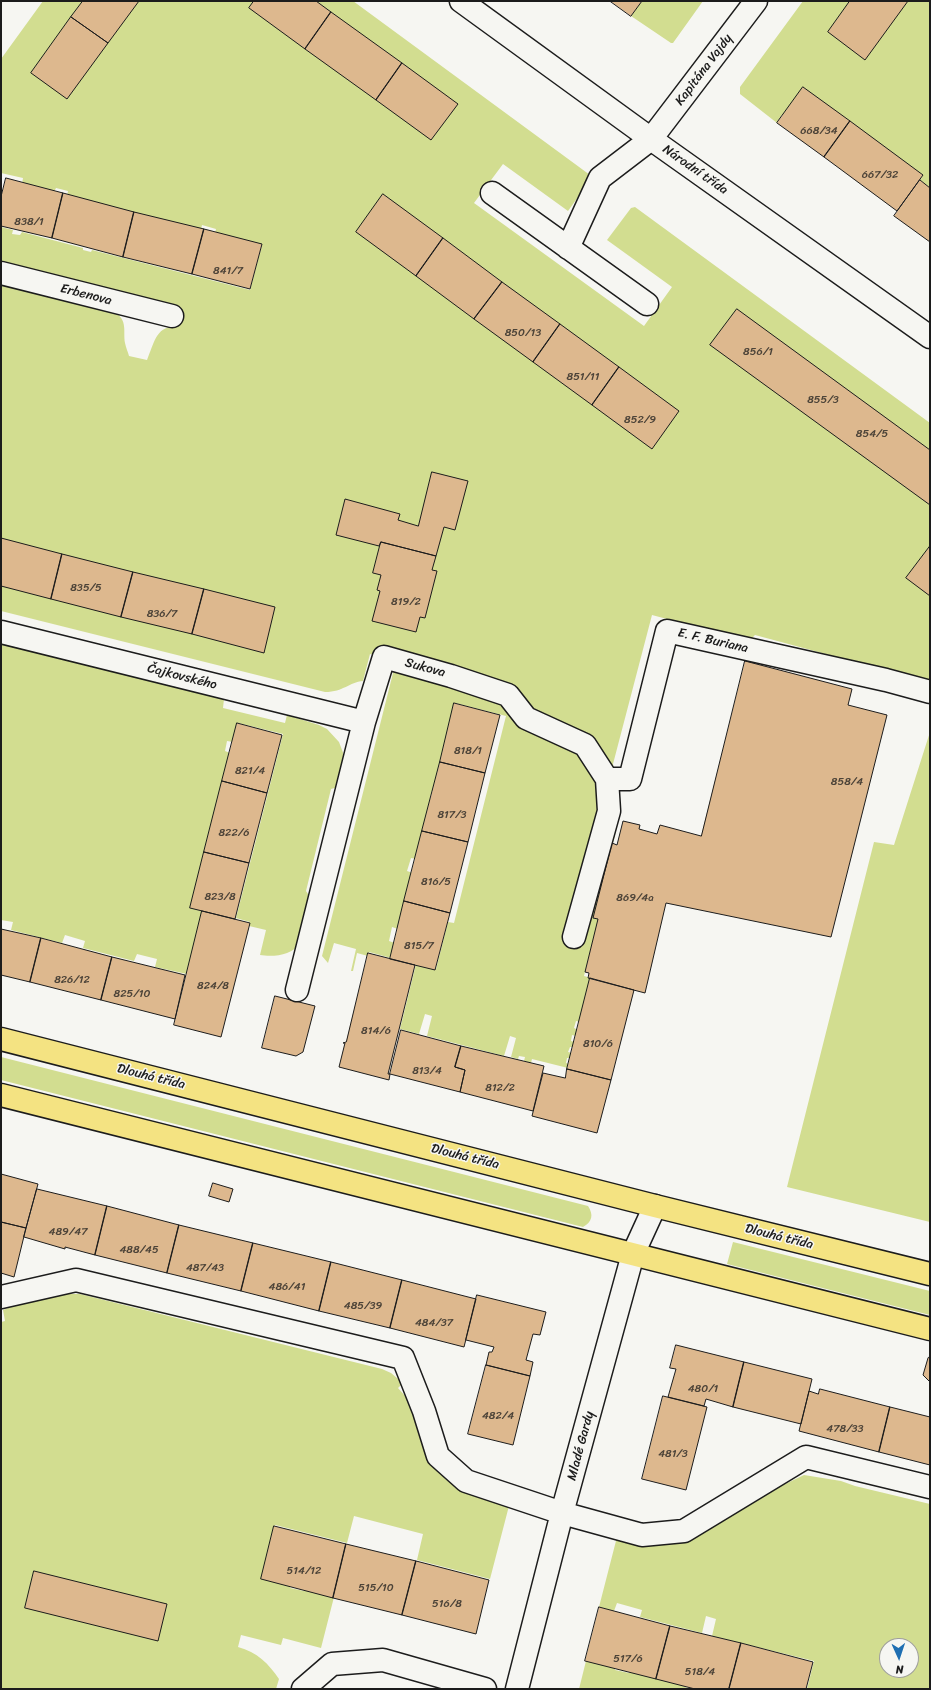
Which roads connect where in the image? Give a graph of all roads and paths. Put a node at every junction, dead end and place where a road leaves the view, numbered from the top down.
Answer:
1 (461, 1) edge
2 (756, 1) edge
3 (651, 139) junction
4 (492, 193) dead end
5 (568, 248) junction
6 (1, 273) edge
7 (647, 304) dead end
8 (172, 316) dead end
9 (930, 337) edge
10 (1, 632) edge
11 (930, 692) edge
12 (364, 722) junction
13 (607, 779) junction
14 (574, 937) dead end
15 (297, 990) dead end
16 (1, 1039) edge
17 (1, 1095) edge
18 (655, 1206) junction
19 (633, 1254) junction
20 (930, 1274) edge
21 (1, 1297) edge
22 (930, 1329) edge
23 (930, 1487) edge
24 (562, 1513) junction
25 (303, 1689) edge
26 (485, 1689) edge
27 (517, 1689) edge

1 - 3 street, Národní třída
2 - 3 street, Kapitána Vajdy
3 - 5 street, Kapitána Vajdy
3 - 9 street, Národní třída
4 - 5 street
5 - 7 street
6 - 8 street, Erbenova
10 - 12 street, Čajkovského
11 - 13 street, E. F. Buriana
12 - 13 street, Sukova
12 - 15 street, Sukova
13 - 14 street, Sukova
16 - 18 main road, Dlouhá třída
17 - 19 main road
18 - 19 street, Mladé Gardy
18 - 20 main road, Dlouhá třída
19 - 22 main road
19 - 24 street, Mladé Gardy
21 - 24 street
23 - 24 street
24 - 27 street, Mladé Gardy
25 - 26 street

